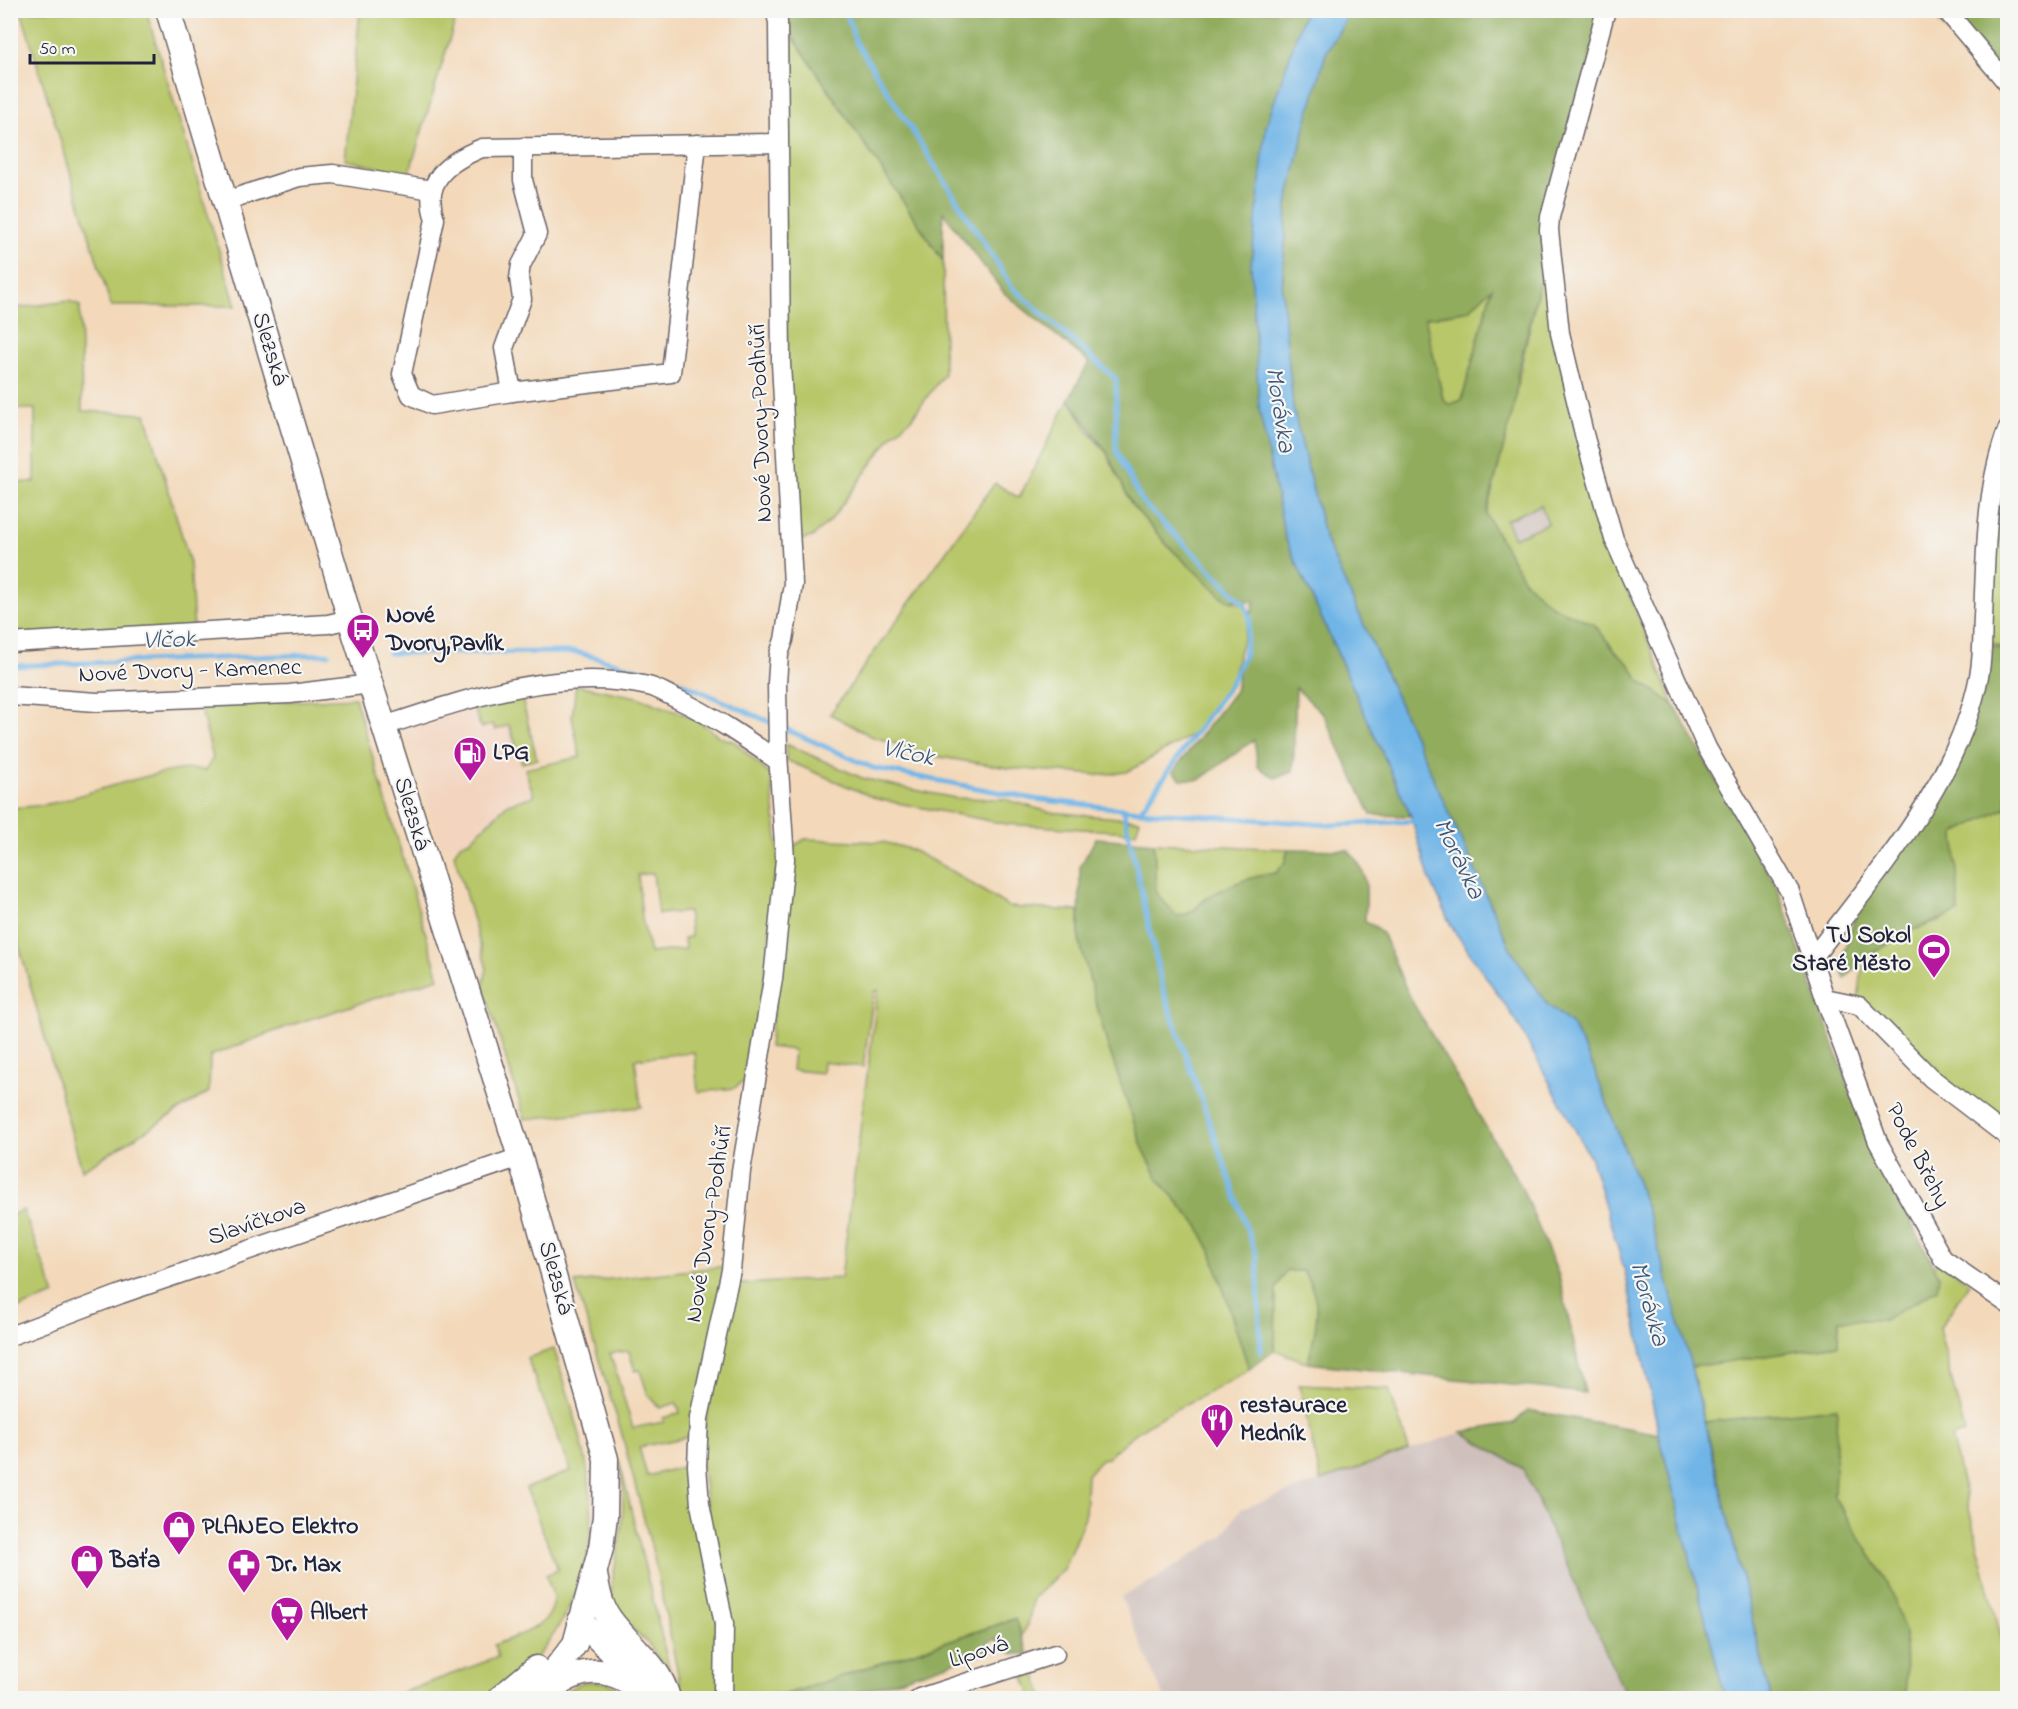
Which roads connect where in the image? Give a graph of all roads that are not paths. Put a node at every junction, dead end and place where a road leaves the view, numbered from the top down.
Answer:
1 (168, 10) edge
2 (775, 10) edge
3 (1606, 10) edge
4 (1946, 10) edge
5 (2007, 84) edge
6 (778, 143) junction
7 (697, 144) junction
8 (523, 147) junction
9 (432, 190) junction
10 (225, 201) junction
11 (512, 392) junction
12 (2007, 428) edge
13 (350, 619) junction
14 (10, 643) edge
15 (371, 684) junction
16 (10, 696) edge
17 (384, 726) junction
18 (778, 757) junction
19 (1812, 959) junction
20 (1825, 998) junction
21 (2007, 1137) edge
22 (520, 1157) junction
23 (2007, 1304) edge
24 (10, 1336) edge
25 (595, 1573) junction
26 (610, 1620) junction
27 (580, 1621) junction
28 (1055, 1654) dead end
29 (500, 1698) edge
30 (526, 1698) edge
31 (541, 1698) edge
32 (647, 1698) edge
33 (657, 1698) edge
34 (668, 1698) edge
35 (723, 1698) edge
36 (919, 1698) edge

1 - 10 main road, Slezská
2 - 6 street, Nové Dvory-Podhůří
3 - 19 street, Pode Břehy
4 - 5 street
6 - 7 street
6 - 18 street, Nové Dvory-Podhůří
7 - 8 street
7 - 11 street
8 - 9 street
8 - 11 street
9 - 10 street
9 - 11 street
10 - 13 main road, Slezská
12 - 19 street
13 - 14 street, Nové Dvory - Kamenec
13 - 15 main road, Slezská
15 - 16 street, Nové Dvory - Kamenec
15 - 17 main road, Slezská
17 - 18 street
17 - 22 main road, Slezská
18 - 35 street, Nové Dvory-Podhůří
19 - 20 street, Pode Břehy
20 - 21 street, Pode Břehy
20 - 23 street, Pode Břehy
22 - 24 street, Slavíčkova
22 - 25 main road, Slezská
25 - 26 main road
25 - 27 main road, Slezská
26 - 27 main road
26 - 34 main road
27 - 29 main road
27 - 30 main road, Slezská
27 - 33 main road
28 - 36 street, Lipová
31 - 32 main road

